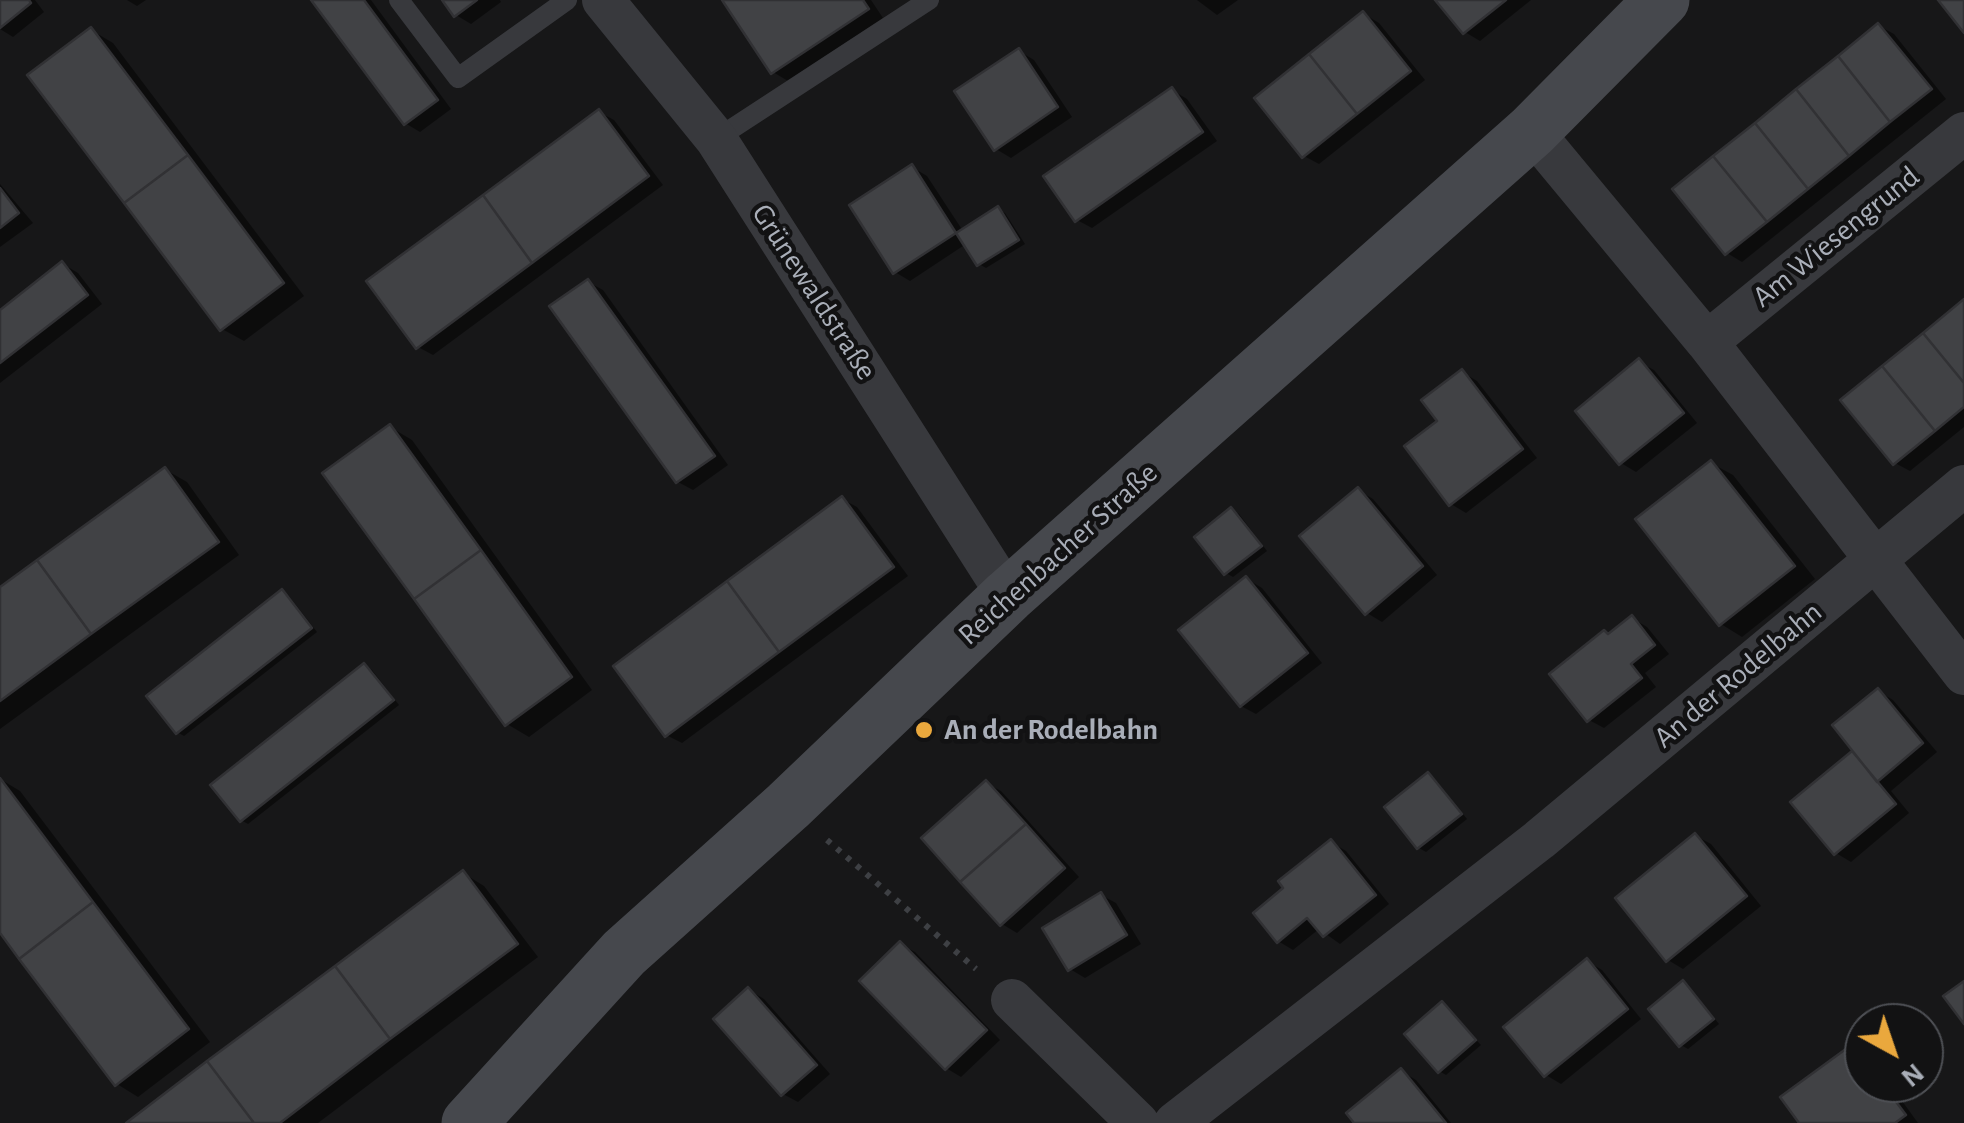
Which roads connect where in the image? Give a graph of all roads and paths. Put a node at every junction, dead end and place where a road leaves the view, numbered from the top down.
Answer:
1 (399, 0) edge
2 (567, 0) edge
3 (604, 0) edge
4 (930, 0) edge
5 (1662, 0) edge
6 (1532, 132) junction
7 (1964, 133) edge
8 (716, 139) junction
9 (1707, 342) junction
10 (1964, 486) edge
11 (1877, 561) junction
12 (1008, 596) junction
13 (1964, 674) edge
14 (788, 806) junction
15 (1012, 1000) joint
16 (469, 1123) edge
17 (1138, 1123) edge
18 (1175, 1123) edge

1 - 2 lane
3 - 8 street, Grünewaldstraße
4 - 8 lane
5 - 6 main road, Reichenbacher Straße
6 - 9 street
6 - 12 main road, Reichenbacher Straße
7 - 9 street, Am Wiesengrund
8 - 12 street, Grünewaldstraße
9 - 11 street
10 - 11 street
11 - 13 street
11 - 18 street, An der Rodelbahn
12 - 14 main road, Reichenbacher Straße
14 - 15 path
14 - 16 main road, Reichenbacher Straße
15 - 17 street

